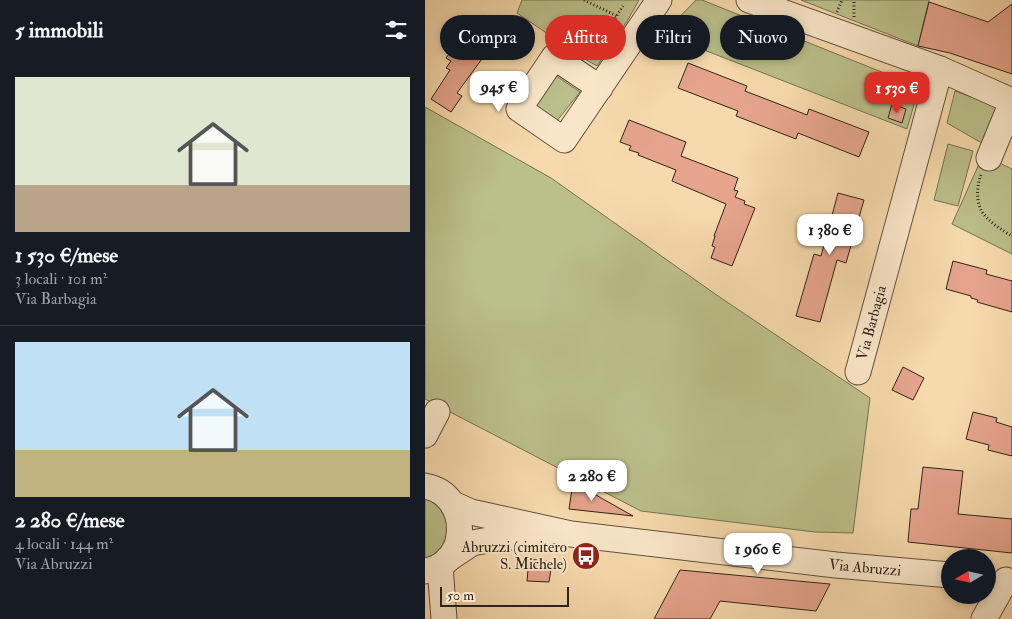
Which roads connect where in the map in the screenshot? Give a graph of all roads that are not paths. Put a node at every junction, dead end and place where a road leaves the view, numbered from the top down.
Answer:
1 (659, 0) edge
2 (749, 0) edge
3 (940, 69) junction
4 (600, 88) dead end
5 (1012, 101) edge
6 (989, 158) road end
7 (858, 372) dead end
8 (437, 412) dead end
9 (425, 435) edge
10 (425, 486) edge
11 (453, 504) junction
12 (571, 534) junction
13 (438, 565) edge
14 (941, 574) edge
15 (1002, 579) edge
16 (445, 619) edge
17 (984, 619) edge

1 - 4 street
2 - 3 street
3 - 5 street
3 - 7 street, Via Barbagia
5 - 6 street
8 - 9 street
10 - 11 street, Via Abruzzi
11 - 12 street, Via Abruzzi
11 - 13 street
12 - 13 street, Via Abruzzi
12 - 14 street, Via Abruzzi
13 - 16 street
15 - 17 street

